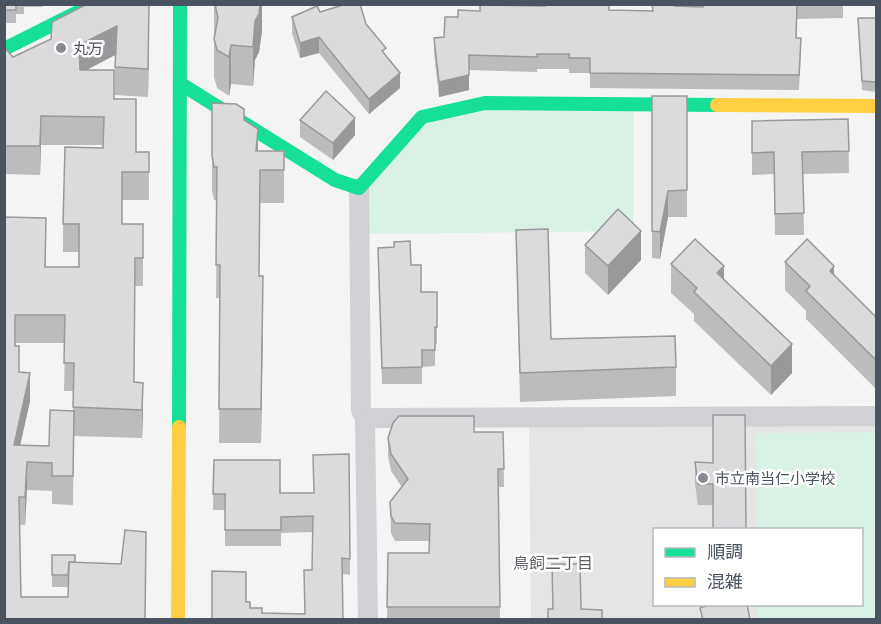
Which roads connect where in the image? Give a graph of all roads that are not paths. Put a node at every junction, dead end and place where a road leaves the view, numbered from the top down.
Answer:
1 (94, 4) edge
2 (180, 4) edge
3 (4, 49) edge
4 (181, 84) junction
5 (876, 106) edge
6 (359, 188) junction
7 (876, 416) edge
8 (365, 418) junction
9 (178, 620) edge
10 (368, 620) edge

1 - 3 street
2 - 4 street
4 - 6 street
4 - 9 street
5 - 6 street
6 - 8 street
7 - 8 street
8 - 10 street

